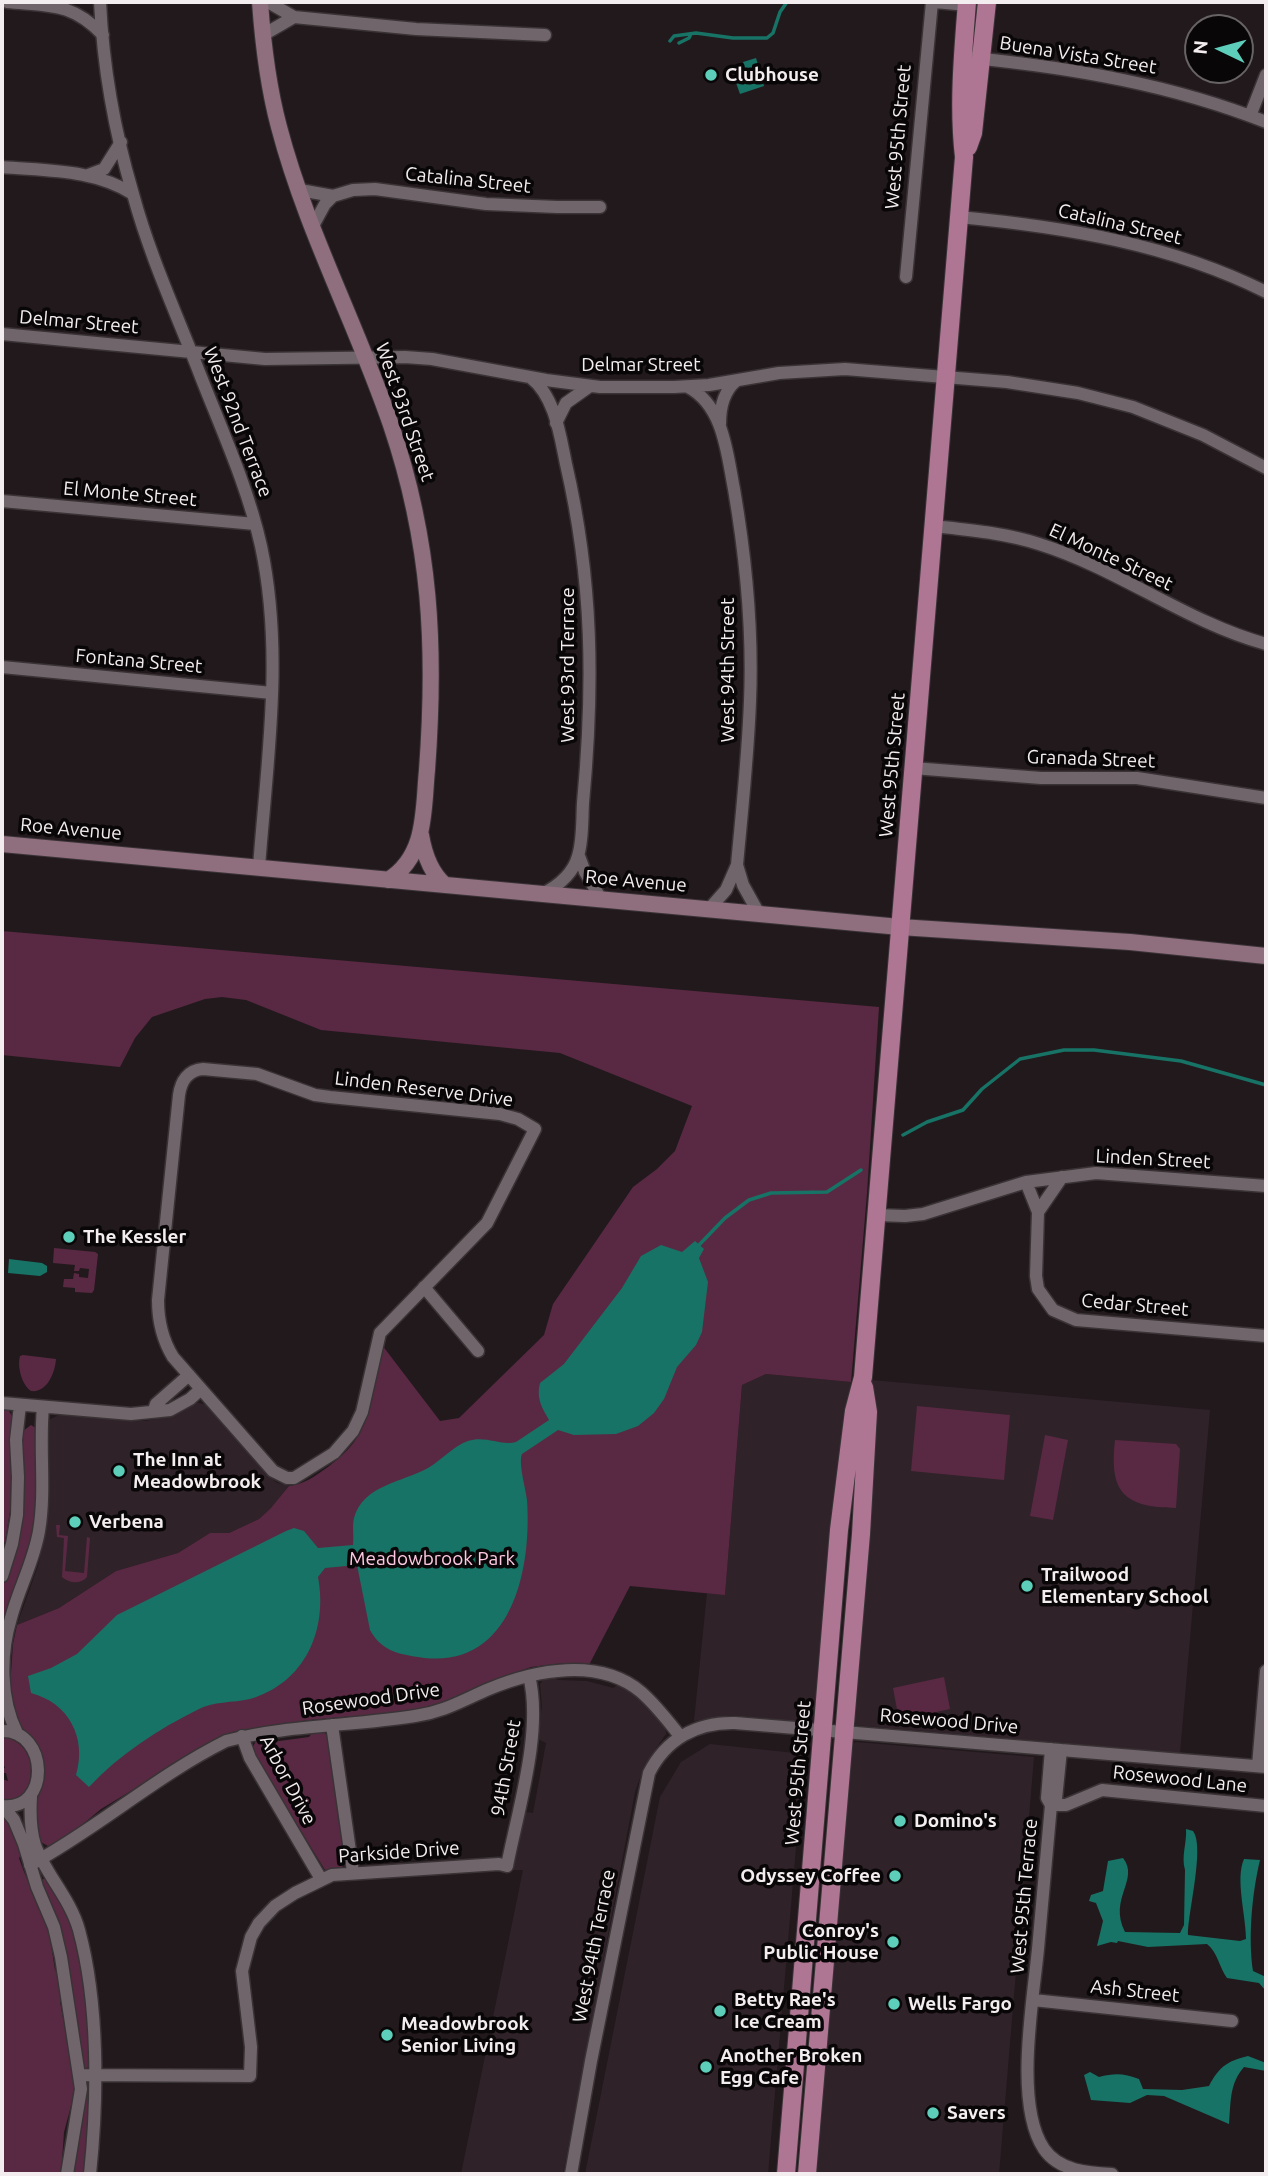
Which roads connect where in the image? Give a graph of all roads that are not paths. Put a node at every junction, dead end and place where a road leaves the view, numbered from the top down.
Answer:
1 (8, 2) edge
2 (79, 2) edge
3 (100, 2) edge
4 (260, 2) edge
5 (268, 2) edge
6 (933, 2) edge
7 (987, 2) edge
8 (967, 3) edge
9 (63, 7) junction
10 (294, 17) junction
11 (103, 35) junction
12 (545, 35) dead end
13 (263, 36) junction
14 (963, 57) junction
15 (982, 59) junction
16 (1266, 75) edge
17 (1250, 116) junction
18 (1266, 122) edge
19 (121, 142) junction
20 (964, 157) junction
21 (2, 167) edge
22 (84, 175) junction
23 (300, 190) junction
24 (132, 194) junction
25 (332, 196) junction
26 (600, 206) dead end
27 (959, 217) junction
28 (313, 226) junction
29 (906, 277) dead end
30 (1266, 292) edge
31 (2, 334) edge
32 (192, 352) junction
33 (365, 357) junction
34 (945, 376) junction
35 (530, 377) junction
36 (736, 381) junction
37 (590, 386) junction
38 (688, 387) junction
39 (556, 423) junction
40 (720, 425) junction
41 (1266, 468) edge
42 (2, 501) edge
43 (255, 524) junction
44 (933, 526) junction
45 (1266, 644) edge
46 (2, 667) edge
47 (272, 693) junction
48 (913, 768) junction
49 (1266, 798) edge
50 (421, 835) junction
51 (2, 844) edge
52 (579, 856) junction
53 (737, 865) junction
54 (259, 867) junction
55 (388, 880) junction
56 (445, 885) junction
57 (542, 894) junction
58 (601, 899) junction
59 (710, 908) junction
60 (758, 912) junction
61 (900, 926) junction
62 (1266, 956) edge
63 (1062, 1177) junction
64 (1026, 1182) junction
65 (1266, 1186) edge
66 (1038, 1212) junction
67 (876, 1215) junction
68 (424, 1287) junction
69 (1266, 1336) edge
70 (478, 1351) dead end
71 (190, 1376) junction
72 (863, 1377) junction
73 (201, 1389) junction
74 (2, 1403) edge
75 (20, 1405) junction
76 (43, 1408) junction
77 (154, 1410) junction
78 (2, 1576) edge
79 (1266, 1671) edge
80 (529, 1676) junction
81 (332, 1725) junction
82 (823, 1730) junction
83 (2, 1731) edge
84 (17, 1732) junction
85 (842, 1732) junction
86 (242, 1736) junction
87 (680, 1736) junction
88 (1056, 1749) junction
89 (1262, 1766) edge
90 (31, 1797) junction
91 (1051, 1805) junction
92 (2, 1806) edge
93 (1266, 1806) edge
94 (35, 1862) junction
95 (507, 1866) joint
96 (354, 1872) junction
97 (321, 1879) junction
98 (1033, 2000) junction
99 (1233, 2021) dead end
100 (94, 2074) junction
101 (80, 2076) junction
102 (67, 2174) edge
103 (90, 2174) edge
104 (570, 2174) edge
105 (786, 2174) edge
106 (807, 2174) edge
107 (1112, 2174) edge

1 - 9 street
2 - 9 street
3 - 11 street, West 92nd Terrace
4 - 13 main road, West 93rd Street
5 - 10 street
6 - 8 street
6 - 29 street, West 95th Street
7 - 15 main road, West 95th Street
8 - 14 main road, West 95th Street
9 - 11 street
10 - 12 street
10 - 13 street
11 - 19 street, West 92nd Terrace
13 - 23 main road, West 93rd Street
14 - 15 street, Buena Vista Street
14 - 20 main road, West 95th Street
15 - 17 street, Buena Vista Street
15 - 20 main road, West 95th Street
16 - 17 street
17 - 18 street, Buena Vista Street
19 - 22 street
19 - 24 street, West 92nd Terrace
20 - 27 main road, West 95th Street
21 - 22 street
22 - 24 street
23 - 25 street, Catalina Street
23 - 28 main road, West 93rd Street
24 - 32 street, West 92nd Terrace
25 - 26 street, Catalina Street
25 - 28 street
27 - 30 street, Catalina Street
27 - 34 main road, West 95th Street
28 - 33 main road, West 93rd Street
31 - 32 street, Delmar Street
32 - 33 street, Delmar Street
32 - 43 street, West 92nd Terrace
33 - 35 street, Delmar Street
33 - 50 main road, West 93rd Street
34 - 36 street, Delmar Street
34 - 41 street, Delmar Street
34 - 44 main road, West 95th Street
35 - 37 street, Delmar Street
35 - 39 street, West 93rd Terrace
36 - 38 street, Delmar Street
36 - 40 street, West 94th Street
37 - 38 street, Delmar Street
37 - 39 street
38 - 40 street, West 94th Street
39 - 52 street, West 93rd Terrace
40 - 53 street, West 94th Street
42 - 43 street, El Monte Street
43 - 47 street, West 92nd Terrace
44 - 45 street, El Monte Street
44 - 48 main road, West 95th Street
46 - 47 street, Fontana Street
47 - 54 street, West 92nd Terrace
48 - 49 street, Granada Street
48 - 61 main road, West 95th Street
50 - 55 main road, West 93rd Street
50 - 56 main road
51 - 54 main road, Roe Avenue
52 - 57 street
52 - 58 street
53 - 59 street
53 - 60 street, West 94th Street
54 - 55 main road, Roe Avenue
55 - 56 main road, Roe Avenue
56 - 57 main road, Roe Avenue
57 - 58 main road, Roe Avenue
58 - 59 main road, Roe Avenue
59 - 60 main road, Roe Avenue
60 - 61 main road, Roe Avenue
61 - 62 main road, Roe Avenue
61 - 67 main road, West 95th Street
63 - 64 street, Linden Street
63 - 65 street, Linden Street
63 - 66 street
64 - 66 street, Cedar Street
64 - 67 street, Linden Street
66 - 69 street, Cedar Street
67 - 72 main road, West 95th Street
68 - 70 street
68 - 71 street, Linden Reserve Drive
68 - 73 street
71 - 73 street
71 - 77 street
72 - 82 main road, West 95th Street
72 - 85 main road, West 95th Street
73 - 77 street
74 - 75 street
75 - 76 street
75 - 78 street
76 - 77 street
76 - 84 street
79 - 89 street
80 - 81 street, Rosewood Drive
80 - 87 street, Rosewood Drive
80 - 95 street, 94th Street
81 - 86 street, Rosewood Drive
81 - 96 street, Arbor Drive
82 - 85 street, Rosewood Drive
82 - 87 street, Rosewood Drive
82 - 105 main road, West 95th Street
83 - 84 street
84 - 90 street
85 - 88 street, Rosewood Drive
85 - 106 main road, West 95th Street
86 - 94 street, Rosewood Drive
86 - 97 street, Arbor Drive
87 - 104 street, West 94th Terrace
88 - 89 street, Rosewood Drive
88 - 91 street, West 95th Terrace
90 - 92 street
90 - 94 street
91 - 93 street, Rosewood Lane
91 - 98 street, West 95th Terrace
92 - 94 street
94 - 100 street
94 - 101 street
95 - 96 street, Parkside Drive
96 - 97 street, Parkside Drive
97 - 100 street, Parkside Drive
98 - 99 street, Ash Street
98 - 107 street, West 95th Terrace
100 - 101 street, Parkside Drive
100 - 103 street
101 - 102 street

